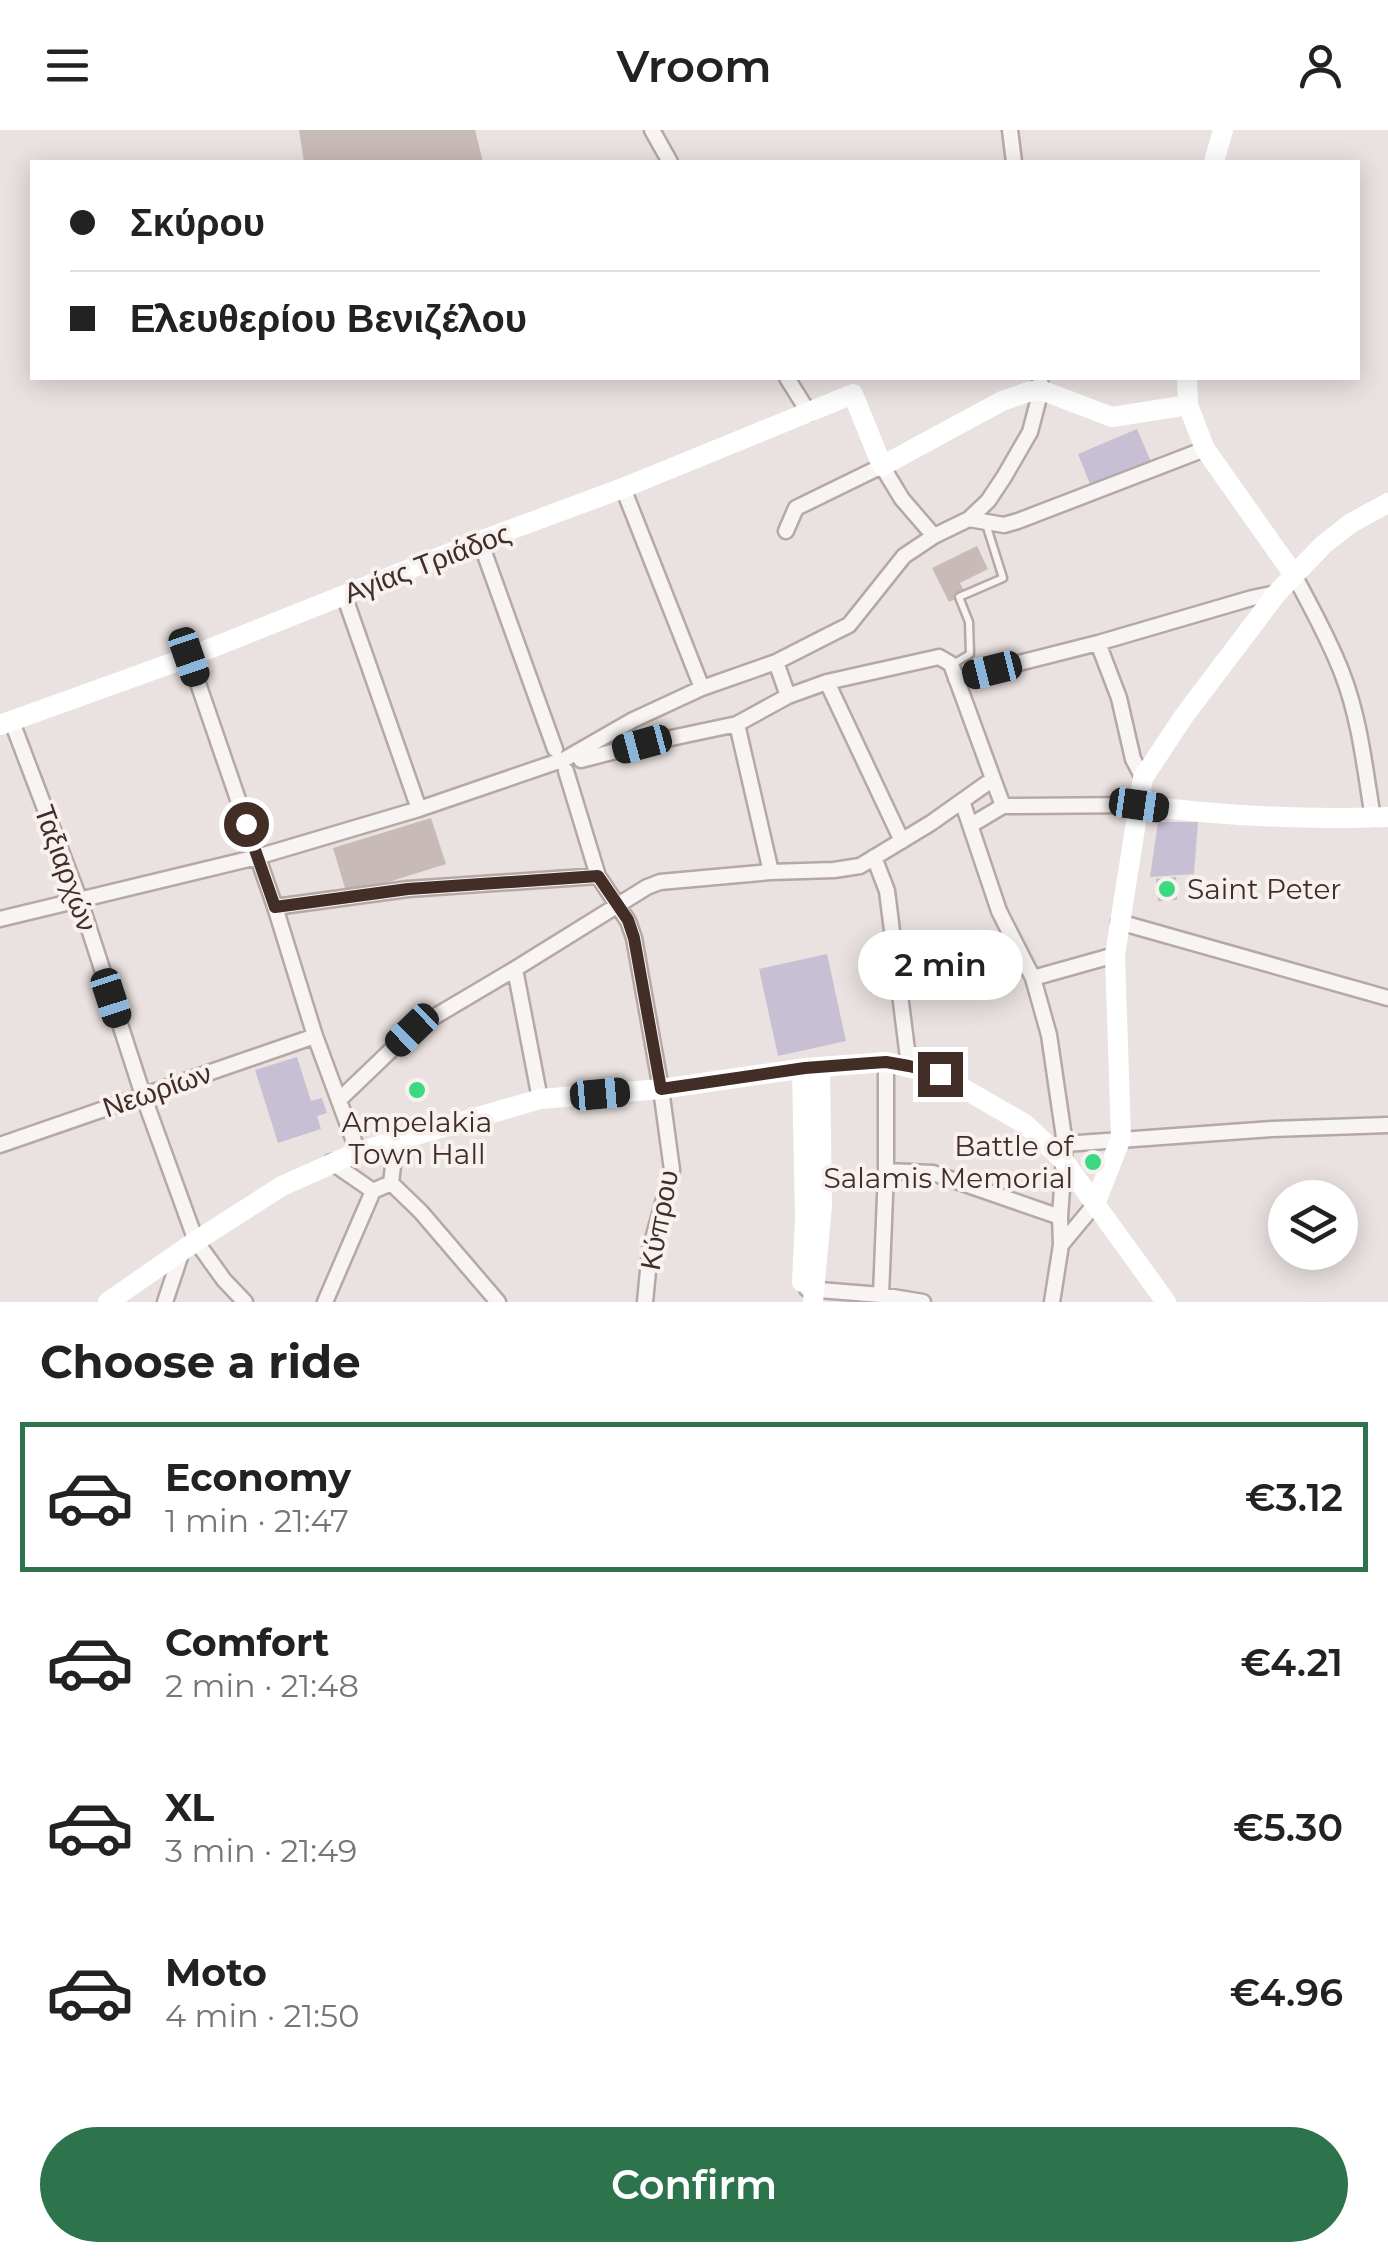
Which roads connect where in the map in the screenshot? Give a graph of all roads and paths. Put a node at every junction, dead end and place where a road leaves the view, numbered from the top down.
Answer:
1 (652, 130) edge
2 (1010, 130) edge
3 (1223, 130) edge
4 (669, 160) edge
5 (1014, 160) edge
6 (1215, 160) edge
7 (788, 380) edge
8 (1188, 380) edge
9 (1041, 384) edge
10 (1188, 406) junction
11 (809, 414) junction
12 (1205, 449) junction
13 (882, 466) junction
14 (623, 488) junction
15 (1388, 503) edge
16 (969, 519) junction
17 (986, 522) junction
18 (786, 531) dead end
19 (934, 536) junction
20 (480, 541) junction
21 (1294, 575) junction
22 (1277, 593) junction
23 (344, 595) junction
24 (1098, 644) junction
25 (189, 657) junction
26 (776, 662) junction
27 (954, 671) junction
28 (827, 682) junction
29 (702, 688) junction
30 (788, 696) junction
31 (633, 720) junction
32 (6, 724) edge
33 (737, 724) junction
34 (642, 744) junction
35 (555, 750) dead end
36 (580, 760) dead end
37 (566, 771) dead end
38 (1143, 778) junction
39 (993, 779) junction
40 (962, 801) junction
41 (1139, 805) junction
42 (1003, 806) junction
43 (418, 809) junction
44 (1381, 817) edge
45 (971, 826) junction
46 (902, 841) junction
47 (258, 857) junction
48 (874, 857) junction
49 (771, 872) junction
50 (598, 876) junction
51 (80, 901) junction
52 (618, 905) junction
53 (275, 907) junction
54 (0, 919) edge
55 (1120, 922) junction
56 (1115, 955) junction
57 (515, 969) junction
58 (1033, 978) junction
59 (1388, 998) edge
60 (315, 1036) junction
61 (886, 1062) junction
62 (909, 1066) junction
63 (811, 1068) junction
64 (661, 1089) junction
65 (143, 1095) junction
66 (540, 1099) junction
67 (340, 1100) junction
68 (1388, 1126) edge
69 (1122, 1138) junction
70 (396, 1140) junction
71 (0, 1145) edge
72 (358, 1152) junction
73 (1065, 1153) junction
74 (331, 1162) junction
75 (886, 1171) junction
76 (391, 1183) junction
77 (373, 1191) junction
78 (1095, 1204) junction
79 (1060, 1217) junction
80 (1061, 1245) junction
81 (189, 1246) junction
82 (807, 1295) edge
83 (882, 1295) junction
84 (108, 1302) edge
85 (165, 1302) edge
86 (244, 1302) edge
87 (325, 1302) edge
88 (498, 1302) edge
89 (644, 1302) edge
90 (923, 1302) edge
91 (1052, 1302) edge
92 (1166, 1302) edge

1 - 4 street
2 - 5 street
3 - 6 street
7 - 11 street
8 - 10 street
9 - 10 street
9 - 13 street
9 - 16 street
10 - 12 street
11 - 13 street, Αγίας Τριάδος
11 - 14 street, Αγίας Τριάδος
12 - 17 street
12 - 21 street
13 - 18 street
13 - 19 street
14 - 20 street, Αγίας Τριάδος
14 - 29 street
15 - 21 street
16 - 17 street
16 - 19 street
17 - 27 lane
19 - 26 street
20 - 23 street, Αγίας Τριάδος
20 - 35 street
21 - 22 street
21 - 44 street
22 - 24 street
22 - 38 street
23 - 25 street, Αγίας Τριάδος
23 - 43 street
24 - 27 street
24 - 38 street
25 - 32 street, Αγίας Τριάδος
25 - 47 street
26 - 29 street
26 - 30 street
27 - 28 street
27 - 39 street
28 - 30 street
28 - 46 street
29 - 31 street
30 - 33 street
31 - 34 street
31 - 43 street
32 - 51 street, Ταξιαρχών
33 - 34 street
33 - 49 street
34 - 36 street
37 - 50 street, Κύπρου
38 - 41 street
39 - 40 street
39 - 42 street
40 - 45 street
40 - 46 street
41 - 42 street
41 - 44 street
41 - 55 street
42 - 45 street
43 - 47 street
45 - 58 street
46 - 48 street
47 - 51 street
47 - 53 street
48 - 49 street
48 - 62 street
49 - 52 street
50 - 52 street, Κύπρου
50 - 53 street
51 - 54 street
51 - 65 street, Ταξιαρχών
52 - 57 street
52 - 64 street, Κύπρου
53 - 60 street
55 - 56 street
55 - 59 street
56 - 58 street
56 - 69 street
57 - 66 street
57 - 67 street
58 - 73 street
60 - 65 street, Νεωρίων
60 - 67 street
61 - 62 street
61 - 63 street
61 - 75 street
62 - 73 street
63 - 64 street
63 - 82 street
64 - 66 street
64 - 89 street, Κύπρου
65 - 71 street, Νεωρίων
65 - 81 street, Ταξιαρχών
66 - 70 street
67 - 72 street
68 - 69 street
69 - 73 street
69 - 78 street
70 - 72 street
70 - 76 street
72 - 74 street
73 - 78 street
73 - 79 street
74 - 77 street
74 - 81 street
75 - 79 street
75 - 83 street
76 - 77 street
76 - 88 street
77 - 87 street
78 - 80 street
78 - 92 street
79 - 80 street
80 - 91 street
81 - 84 street
81 - 85 street
81 - 86 street, Ταξιαρχών
82 - 83 street
83 - 90 street

